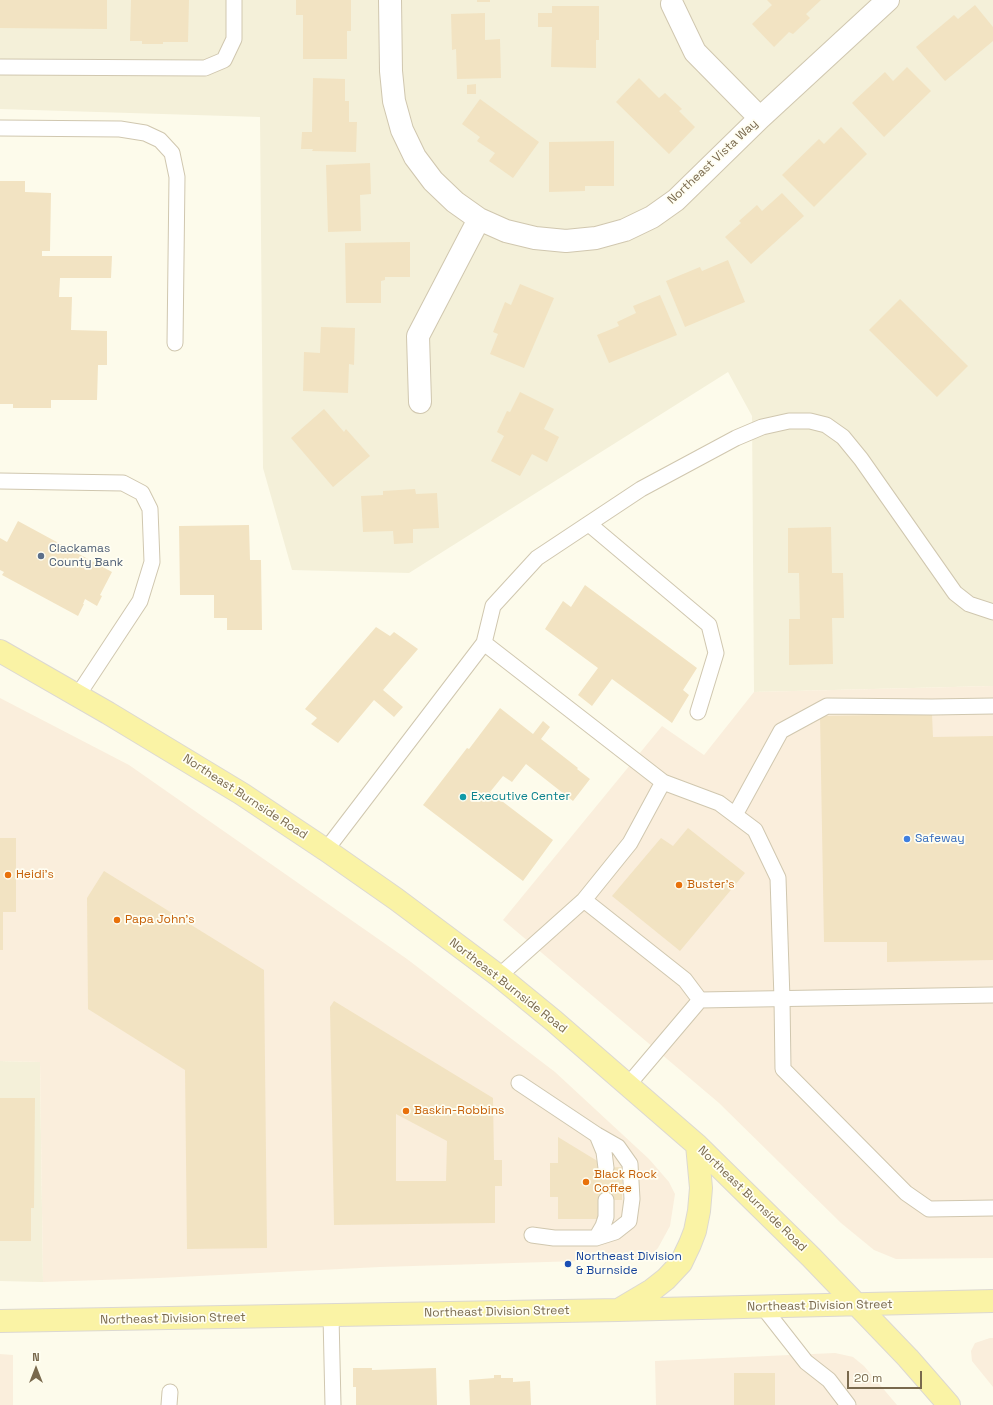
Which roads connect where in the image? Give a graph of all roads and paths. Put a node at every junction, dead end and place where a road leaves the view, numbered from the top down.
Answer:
1 (234, 0) edge
2 (390, 0) edge
3 (888, 0) edge
4 (672, 4) dead end
5 (0, 67) edge
6 (760, 118) junction
7 (0, 128) edge
8 (479, 219) junction
9 (175, 343) dead end
10 (420, 402) dead end
11 (0, 481) edge
12 (589, 524) junction
13 (993, 612) edge
14 (484, 643) junction
15 (0, 651) edge
16 (78, 695) junction
17 (993, 706) edge
18 (698, 712) dead end
19 (663, 782) junction
20 (735, 814) junction
21 (326, 850) junction
22 (584, 900) junction
23 (499, 976) junction
24 (993, 995) edge
25 (782, 999) junction
26 (700, 1000) junction
27 (519, 1082) dead end
28 (628, 1085) junction
29 (597, 1135) junction
30 (697, 1145) junction
31 (606, 1168) dead end
32 (606, 1200) dead end
33 (993, 1208) edge
34 (532, 1235) dead end
35 (596, 1238) junction
36 (993, 1302) edge
37 (858, 1305) junction
38 (763, 1307) junction
39 (618, 1310) junction
40 (331, 1316) junction
41 (0, 1321) edge
42 (333, 1405) edge
43 (848, 1405) edge
44 (949, 1405) edge

1 - 5 lane
2 - 8 street, Northeast Vista Way
3 - 6 street, Northeast Vista Way
4 - 6 street
6 - 8 street, Northeast Vista Way
7 - 9 lane
8 - 10 street
11 - 16 lane
12 - 13 lane
12 - 14 lane
12 - 18 lane
14 - 19 lane
14 - 21 lane
15 - 16 main road, Northeast Burnside Road
16 - 21 main road, Northeast Burnside Road
17 - 20 lane
19 - 20 lane
19 - 22 lane
20 - 25 lane
21 - 23 main road, Northeast Burnside Road
22 - 23 lane
22 - 26 lane
23 - 28 main road, Northeast Burnside Road
24 - 25 lane
25 - 26 lane
25 - 33 lane
26 - 28 lane
27 - 29 lane
28 - 30 main road, Northeast Burnside Road
29 - 31 lane
29 - 35 lane
30 - 37 main road, Northeast Burnside Road
30 - 39 main road
32 - 35 lane
34 - 35 lane
36 - 37 main road, Northeast Division Street
37 - 38 main road, Northeast Division Street
37 - 44 main road, Northeast Burnside Road
38 - 39 main road, Northeast Division Street
38 - 43 lane
39 - 40 main road, Northeast Division Street
40 - 41 main road, Northeast Division Street
40 - 42 lane

